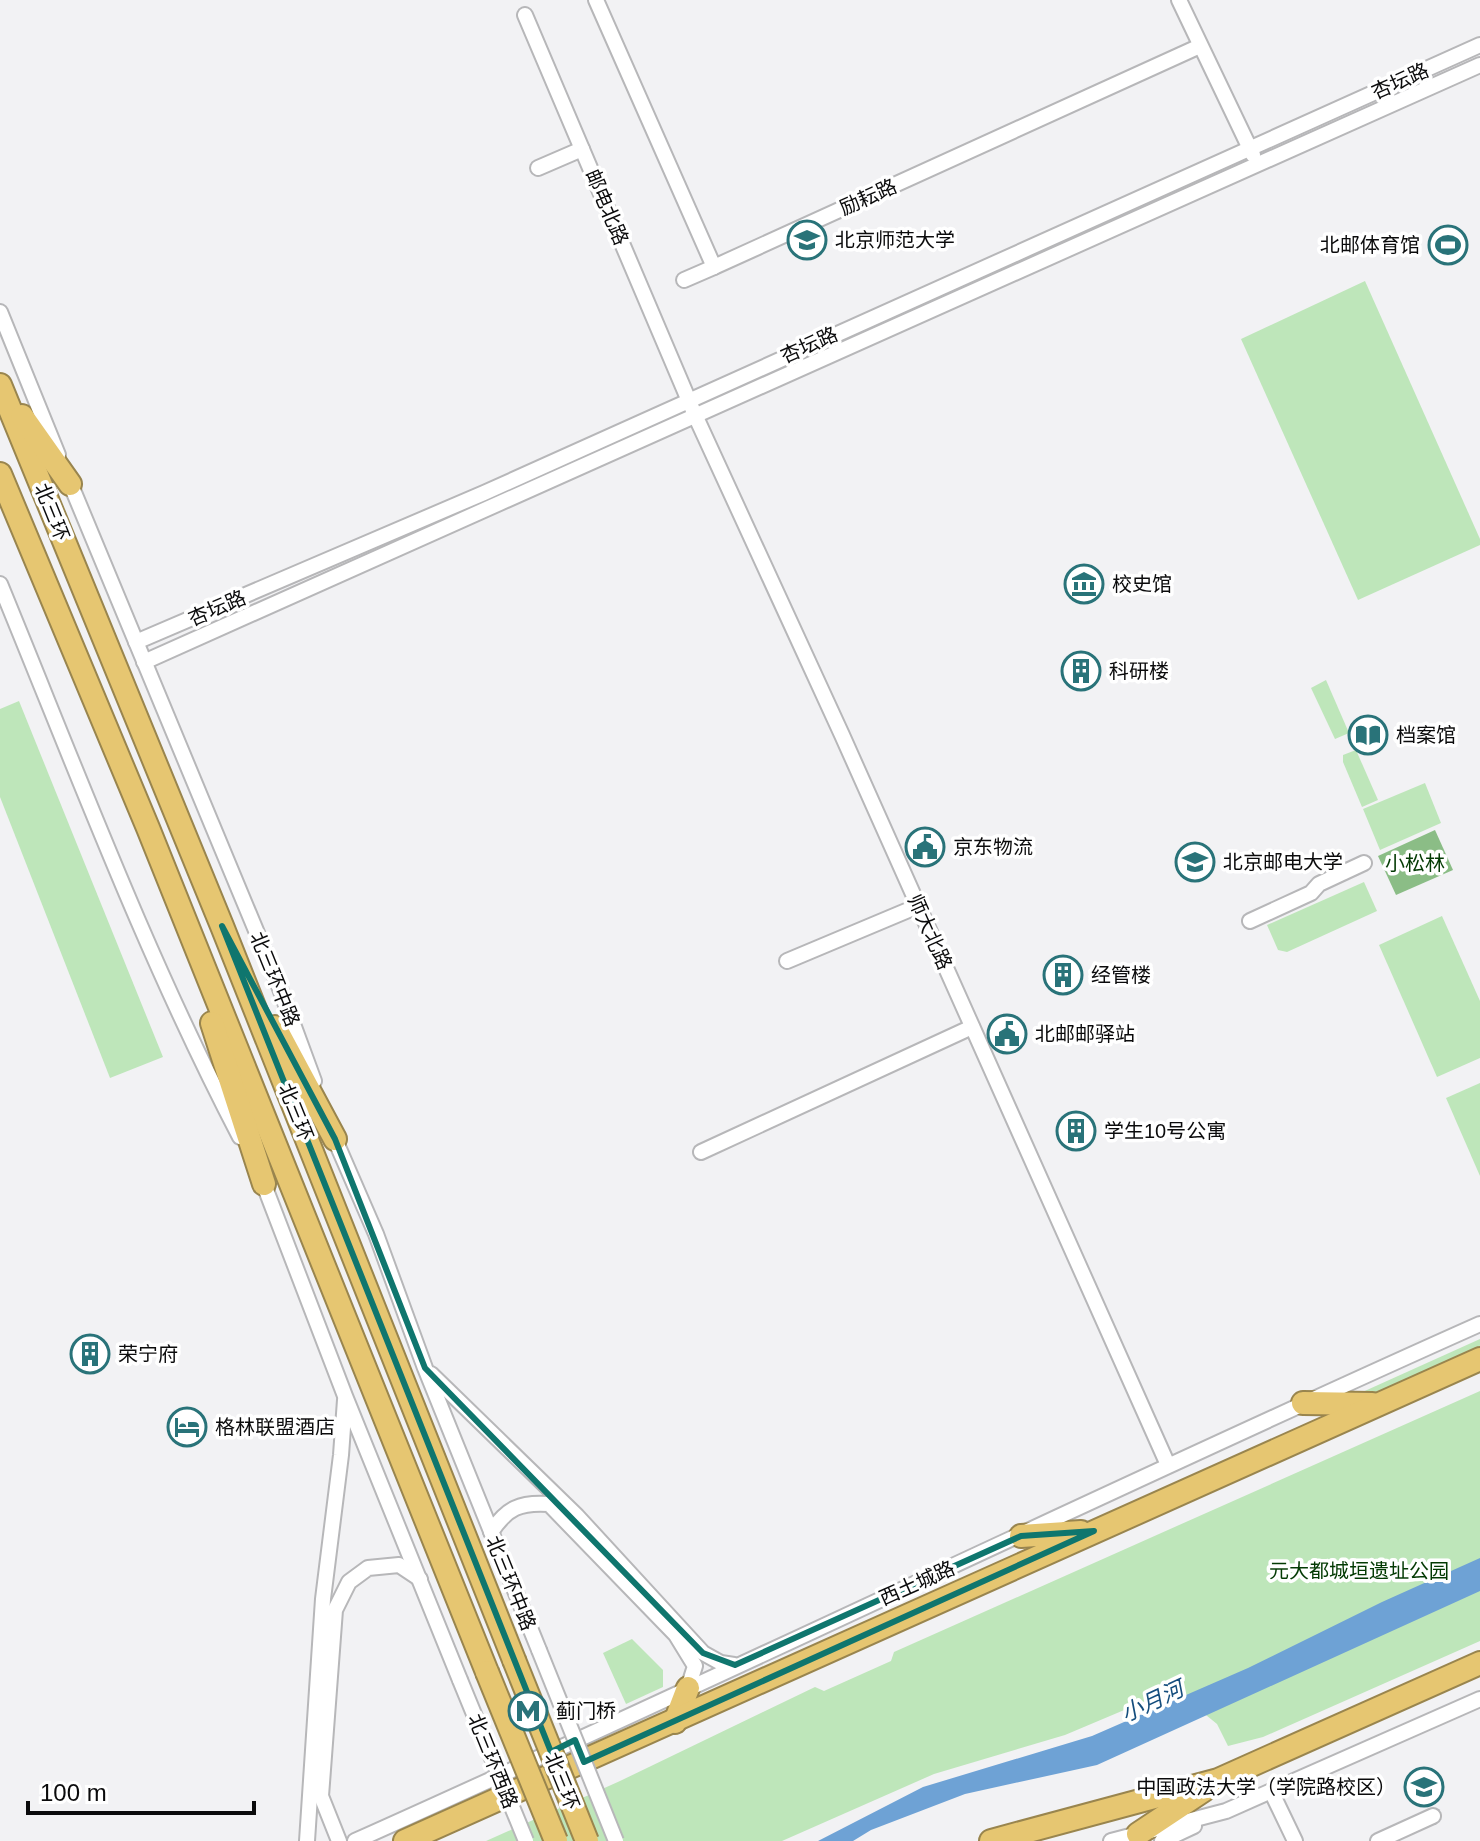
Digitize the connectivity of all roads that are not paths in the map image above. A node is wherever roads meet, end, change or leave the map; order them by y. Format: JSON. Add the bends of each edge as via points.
{"nodes":[{"id":1,"x":596,"y":0,"type":"edge"},
{"id":2,"x":1179,"y":0,"type":"edge"},
{"id":3,"x":525,"y":15,"type":"dead end"},
{"id":4,"x":1480,"y":45,"type":"edge"},
{"id":5,"x":1200,"y":46,"type":"junction"},
{"id":6,"x":1480,"y":65,"type":"edge"},
{"id":7,"x":1250,"y":148,"type":"junction"},
{"id":8,"x":582,"y":149,"type":"junction"},
{"id":9,"x":1258,"y":164,"type":"junction"},
{"id":10,"x":538,"y":168,"type":"dead end"},
{"id":11,"x":714,"y":267,"type":"junction"},
{"id":12,"x":684,"y":280,"type":"dead end"},
{"id":13,"x":0,"y":312,"type":"edge"},
{"id":14,"x":0,"y":385,"type":"edge"},
{"id":15,"x":689,"y":400,"type":"junction"},
{"id":16,"x":695,"y":415,"type":"junction"},
{"id":17,"x":1,"y":478,"type":"edge"},
{"id":18,"x":70,"y":484,"type":"junction"},
{"id":19,"x":0,"y":584,"type":"edge"},
{"id":20,"x":136,"y":642,"type":"junction"},
{"id":21,"x":144,"y":662,"type":"junction"},
{"id":22,"x":148,"y":828,"type":"junction"},
{"id":23,"x":1364,"y":863,"type":"dead end"},
{"id":24,"x":918,"y":906,"type":"junction"},
{"id":25,"x":1250,"y":921,"type":"dead end"},
{"id":26,"x":222,"y":926,"type":"junction"},
{"id":27,"x":787,"y":961,"type":"dead end"},
{"id":28,"x":972,"y":1027,"type":"junction"},
{"id":29,"x":335,"y":1139,"type":"junction"},
{"id":30,"x":701,"y":1152,"type":"dead end"},
{"id":31,"x":264,"y":1184,"type":"junction"},
{"id":32,"x":1480,"y":1324,"type":"edge"},
{"id":33,"x":1480,"y":1359,"type":"edge"},
{"id":34,"x":425,"y":1368,"type":"junction"},
{"id":35,"x":345,"y":1396,"type":"junction"},
{"id":36,"x":1303,"y":1403,"type":"junction"},
{"id":37,"x":1381,"y":1404,"type":"junction"},
{"id":38,"x":1168,"y":1465,"type":"junction"},
{"id":39,"x":1094,"y":1531,"type":"junction"},
{"id":40,"x":491,"y":1532,"type":"junction"},
{"id":41,"x":1021,"y":1536,"type":"junction"},
{"id":42,"x":420,"y":1579,"type":"junction"},
{"id":43,"x":1480,"y":1663,"type":"edge"},
{"id":44,"x":735,"y":1665,"type":"junction"},
{"id":45,"x":688,"y":1688,"type":"junction"},
{"id":46,"x":1480,"y":1699,"type":"edge"},
{"id":47,"x":675,"y":1722,"type":"junction"},
{"id":48,"x":1218,"y":1780,"type":"junction"},
{"id":49,"x":1271,"y":1791,"type":"junction"},
{"id":50,"x":1226,"y":1811,"type":"junction"},
{"id":51,"x":1433,"y":1816,"type":"dead end"},
{"id":52,"x":1132,"y":1837,"type":"edge"},
{"id":53,"x":307,"y":1841,"type":"edge"},
{"id":54,"x":339,"y":1841,"type":"edge"},
{"id":55,"x":355,"y":1841,"type":"edge"},
{"id":56,"x":405,"y":1841,"type":"edge"},
{"id":57,"x":526,"y":1841,"type":"edge"},
{"id":58,"x":556,"y":1841,"type":"edge"},
{"id":59,"x":587,"y":1841,"type":"edge"},
{"id":60,"x":616,"y":1841,"type":"edge"},
{"id":61,"x":991,"y":1841,"type":"edge"},
{"id":62,"x":1111,"y":1841,"type":"edge"},
{"id":63,"x":1162,"y":1841,"type":"edge"},
{"id":64,"x":1295,"y":1841,"type":"edge"},
{"id":65,"x":1378,"y":1841,"type":"edge"}],
"edges":[{"from":1,"to":11,"type":"street"},
{"from":2,"to":5,"type":"street"},
{"from":3,"to":8,"type":"street","name":"邮电北路"},
{"from":4,"to":7,"type":"street","name":"杏坛路"},
{"from":5,"to":7,"type":"street"},
{"from":5,"to":11,"type":"street","name":"励耘路"},
{"from":6,"to":9,"type":"street","name":"杏坛路"},
{"from":7,"to":9,"type":"street"},
{"from":7,"to":15,"type":"street","name":"杏坛路"},
{"from":8,"to":10,"type":"street"},
{"from":8,"to":15,"type":"street","name":"邮电北路"},
{"from":9,"to":16,"type":"street","name":"杏坛路"},
{"from":11,"to":12,"type":"street","name":"励耘路"},
{"from":13,"to":18,"type":"street","name":"北三环中路"},
{"from":14,"to":18,"type":"highway"},
{"from":14,"to":26,"type":"highway","name":"北三环"},
{"from":15,"to":16,"type":"street","name":"师大北路"},
{"from":15,"to":20,"type":"street","name":"杏坛路"},
{"from":16,"to":21,"type":"street","name":"杏坛路"},
{"from":16,"to":24,"type":"street","name":"师大北路"},
{"from":17,"to":22,"type":"highway","name":"北三环"},
{"from":18,"to":20,"type":"street","name":"北三环中路"},
{"from":19,"to":31,"type":"street","via":[[196,1053]]},
{"from":20,"to":21,"type":"street","name":"北三环中路"},
{"from":21,"to":29,"type":"street","name":"北三环中路","via":[[279,986]]},
{"from":22,"to":31,"type":"highway"},
{"from":22,"to":58,"type":"highway","name":"北三环","bridge":true},
{"from":23,"to":25,"type":"street","via":[[1319,884],[1313,899]]},
{"from":24,"to":27,"type":"street"},
{"from":24,"to":28,"type":"street","name":"师大北路"},
{"from":26,"to":29,"type":"highway"},
{"from":26,"to":59,"type":"highway","name":"北三环","bridge":true},
{"from":28,"to":30,"type":"street"},
{"from":28,"to":38,"type":"street","name":"师大北路"},
{"from":29,"to":34,"type":"street","name":"北三环中路"},
{"from":31,"to":35,"type":"street"},
{"from":32,"to":36,"type":"street","name":"西土城路"},
{"from":33,"to":37,"type":"highway","name":"西土城路"},
{"from":34,"to":40,"type":"street","name":"北三环中路"},
{"from":34,"to":44,"type":"street","via":[[577,1516],[703,1653]]},
{"from":35,"to":42,"type":"street"},
{"from":35,"to":53,"type":"street","via":[[323,1599]]},
{"from":36,"to":37,"type":"highway"},
{"from":36,"to":38,"type":"street","name":"西土城路"},
{"from":37,"to":39,"type":"highway","name":"西土城路"},
{"from":38,"to":41,"type":"street","name":"西土城路"},
{"from":39,"to":41,"type":"highway"},
{"from":39,"to":47,"type":"highway","name":"西土城路"},
{"from":40,"to":45,"type":"street","via":[[502,1516],[519,1506],[549,1504],[676,1635],[695,1666]]},
{"from":40,"to":60,"type":"street","name":"北三环中路","bridge":true},
{"from":41,"to":44,"type":"street","name":"西土城路"},
{"from":42,"to":54,"type":"street","via":[[399,1565],[368,1568],[349,1582],[335,1610],[321,1796]]},
{"from":42,"to":57,"type":"street","name":"北三环西路","bridge":true},
{"from":43,"to":48,"type":"highway"},
{"from":44,"to":45,"type":"street","name":"西土城路"},
{"from":45,"to":47,"type":"highway"},
{"from":45,"to":55,"type":"street","name":"西土城路"},
{"from":46,"to":49,"type":"street"},
{"from":47,"to":56,"type":"highway","name":"西土城路"},
{"from":48,"to":52,"type":"highway"},
{"from":48,"to":61,"type":"highway"},
{"from":49,"to":50,"type":"street"},
{"from":49,"to":64,"type":"street"},
{"from":50,"to":52,"type":"street"},
{"from":50,"to":63,"type":"street"},
{"from":51,"to":65,"type":"street"},
{"from":52,"to":62,"type":"street"}]}
